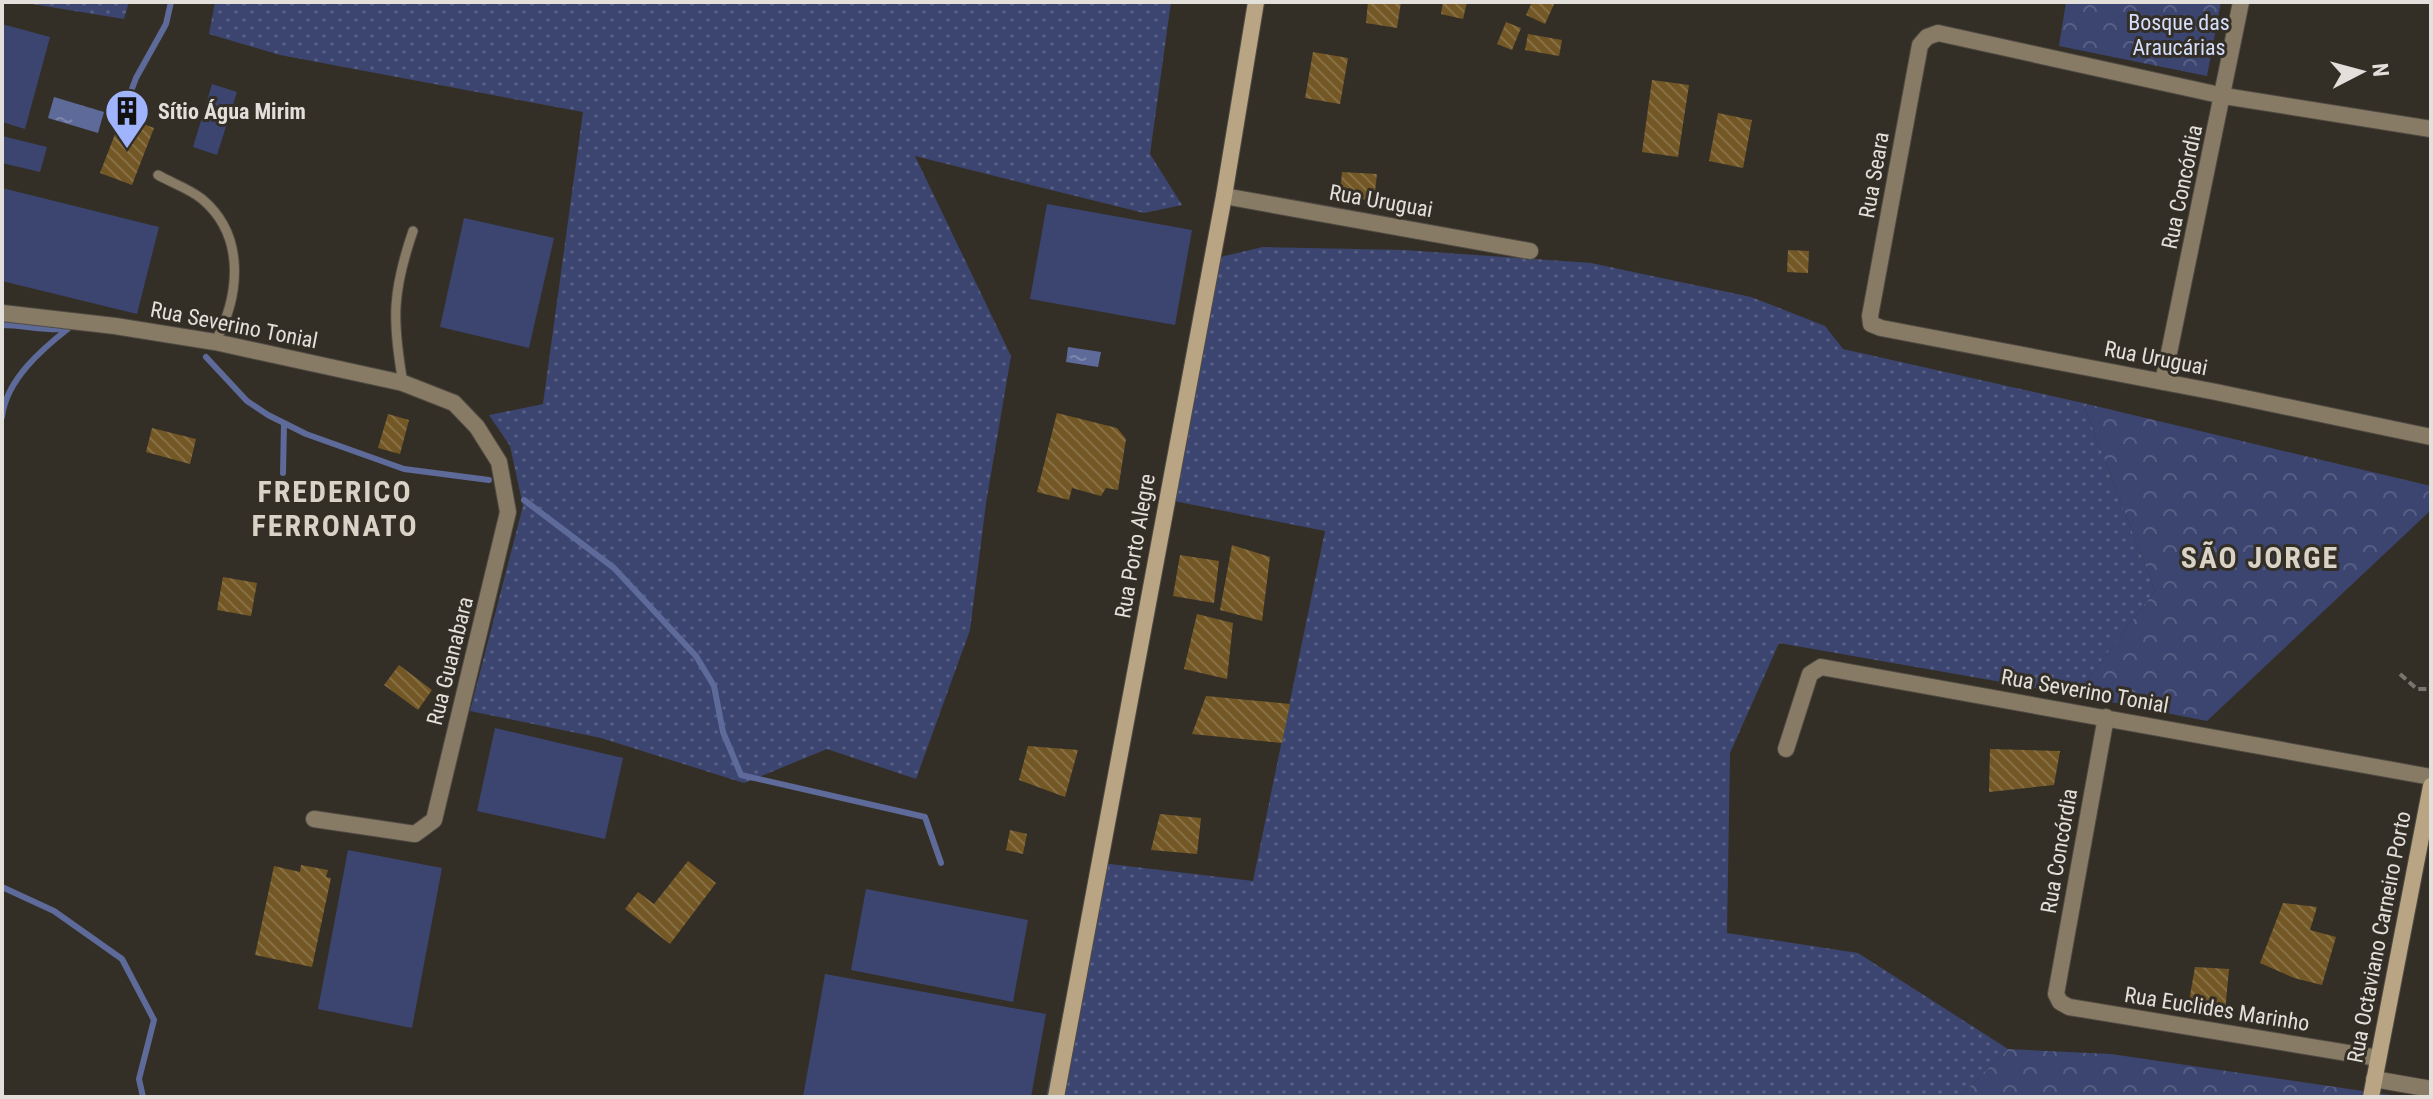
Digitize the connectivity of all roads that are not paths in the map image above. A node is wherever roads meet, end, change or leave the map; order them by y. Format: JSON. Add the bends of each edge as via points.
{"nodes":[{"id":1,"x":1256,"y":2,"type":"edge"},
{"id":2,"x":2241,"y":2,"type":"edge"},
{"id":3,"x":2224,"y":96,"type":"junction"},
{"id":4,"x":2431,"y":129,"type":"edge"},
{"id":5,"x":158,"y":175,"type":"dead end"},
{"id":6,"x":1224,"y":196,"type":"junction"},
{"id":7,"x":413,"y":231,"type":"dead end"},
{"id":8,"x":1530,"y":251,"type":"dead end"},
{"id":9,"x":2,"y":313,"type":"edge"},
{"id":10,"x":1871,"y":324,"type":"joint"},
{"id":11,"x":215,"y":342,"type":"junction"},
{"id":12,"x":2163,"y":382,"type":"junction"},
{"id":13,"x":403,"y":383,"type":"junction"},
{"id":14,"x":454,"y":403,"type":"joint"},
{"id":15,"x":2431,"y":437,"type":"edge"},
{"id":16,"x":2106,"y":717,"type":"junction"},
{"id":17,"x":1786,"y":749,"type":"dead end"},
{"id":18,"x":2431,"y":777,"type":"edge"},
{"id":19,"x":2431,"y":786,"type":"edge"},
{"id":20,"x":314,"y":819,"type":"dead end"},
{"id":21,"x":2056,"y":994,"type":"joint"},
{"id":22,"x":2378,"y":1058,"type":"junction"},
{"id":23,"x":2374,"y":1079,"type":"junction"},
{"id":24,"x":2431,"y":1089,"type":"edge"},
{"id":25,"x":1056,"y":1097,"type":"edge"},
{"id":26,"x":2371,"y":1097,"type":"edge"}],
"edges":[{"from":1,"to":6,"type":"street","name":"Rua Porto Alegre"},
{"from":2,"to":3,"type":"street","name":"Rua Concórdia"},
{"from":3,"to":4,"type":"street"},
{"from":3,"to":10,"type":"street","name":"Rua Seara","via":[[1938,33],[1927,37],[1920,45]]},
{"from":3,"to":12,"type":"street","name":"Rua Concórdia"},
{"from":5,"to":11,"type":"lane","via":[[201,198],[221,220],[236,260],[227,320]]},
{"from":6,"to":8,"type":"street","name":"Rua Uruguai"},
{"from":6,"to":25,"type":"street","name":"Rua Porto Alegre"},
{"from":7,"to":13,"type":"lane","via":[[395,297]]},
{"from":9,"to":11,"type":"street","name":"Rua Severino Tonial"},
{"from":10,"to":12,"type":"street","name":"Rua Uruguai"},
{"from":11,"to":13,"type":"street","name":"Rua Severino Tonial"},
{"from":12,"to":15,"type":"street","name":"Rua Uruguai"},
{"from":13,"to":14,"type":"street","name":"Rua Severino Tonial"},
{"from":14,"to":20,"type":"street","name":"Rua Guanabara","via":[[499,462],[508,512],[434,820],[415,834]]},
{"from":16,"to":17,"type":"street","name":"Rua Severino Tonial","via":[[1821,667],[1810,674]]},
{"from":16,"to":18,"type":"street","name":"Rua Severino Tonial"},
{"from":16,"to":21,"type":"street","name":"Rua Concórdia"},
{"from":19,"to":22,"type":"street","name":"Rua Octaviano Carneiro Porto"},
{"from":21,"to":22,"type":"street","name":"Rua Euclides Marinho","via":[[2069,1007]]},
{"from":22,"to":23,"type":"street","name":"Rua Octaviano Carneiro Porto"},
{"from":23,"to":24,"type":"street"},
{"from":23,"to":26,"type":"street","name":"Rua Octaviano Carneiro Porto"}]}
